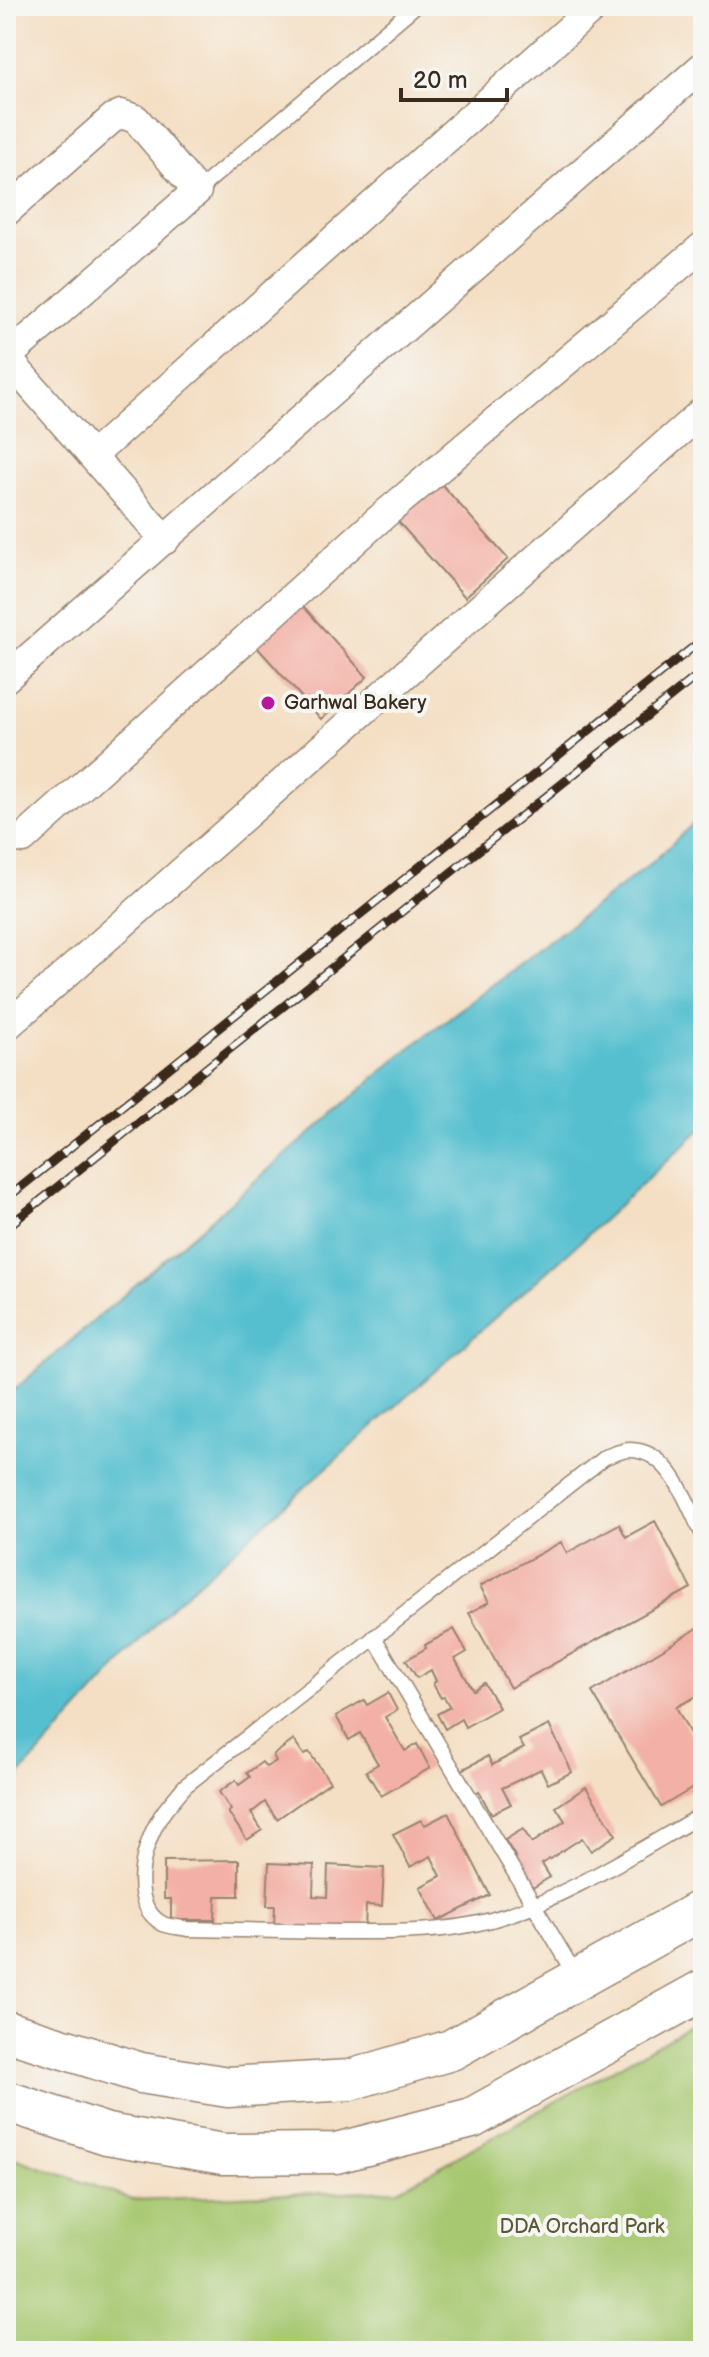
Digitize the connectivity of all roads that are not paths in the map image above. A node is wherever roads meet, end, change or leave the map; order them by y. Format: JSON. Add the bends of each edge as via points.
{"nodes":[{"id":1,"x":415,"y":6,"type":"edge"},
{"id":2,"x":595,"y":6,"type":"edge"},
{"id":3,"x":703,"y":66,"type":"edge"},
{"id":4,"x":197,"y":191,"type":"junction"},
{"id":5,"x":6,"y":212,"type":"edge"},
{"id":6,"x":703,"y":246,"type":"edge"},
{"id":7,"x":6,"y":358,"type":"edge"},
{"id":8,"x":703,"y":411,"type":"edge"},
{"id":9,"x":92,"y":456,"type":"junction"},
{"id":10,"x":165,"y":540,"type":"junction"},
{"id":11,"x":6,"y":678,"type":"edge"},
{"id":12,"x":23,"y":839,"type":"dead end"},
{"id":13,"x":6,"y":1027,"type":"edge"},
{"id":14,"x":703,"y":1535,"type":"edge"},
{"id":15,"x":374,"y":1637,"type":"junction"},
{"id":16,"x":703,"y":1814,"type":"edge"},
{"id":17,"x":533,"y":1904,"type":"junction"},
{"id":18,"x":703,"y":1909,"type":"edge"},
{"id":19,"x":578,"y":1979,"type":"junction"},
{"id":20,"x":703,"y":1990,"type":"edge"},
{"id":21,"x":6,"y":2031,"type":"edge"},
{"id":22,"x":6,"y":2101,"type":"edge"}],
"edges":[{"from":1,"to":4,"type":"lane"},
{"from":2,"to":9,"type":"street"},
{"from":3,"to":10,"type":"street"},
{"from":4,"to":5,"type":"street","via":[[136,119],[121,114]]},
{"from":4,"to":7,"type":"street"},
{"from":6,"to":12,"type":"street","via":[[378,520]]},
{"from":7,"to":9,"type":"street"},
{"from":8,"to":13,"type":"street"},
{"from":9,"to":10,"type":"street"},
{"from":10,"to":11,"type":"street"},
{"from":14,"to":15,"type":"lane","via":[[666,1466],[653,1455],[629,1450],[605,1457]]},
{"from":15,"to":17,"type":"lane"},
{"from":15,"to":17,"type":"lane","via":[[185,1786],[158,1821],[143,1859],[142,1897],[150,1913],[164,1924],[188,1929],[382,1932],[491,1920]]},
{"from":16,"to":17,"type":"lane"},
{"from":17,"to":19,"type":"lane"},
{"from":18,"to":19,"type":"street"},
{"from":19,"to":21,"type":"street","via":[[451,2050],[350,2080],[228,2087],[141,2073]]},
{"from":20,"to":22,"type":"street","via":[[472,2118],[336,2153],[223,2154],[107,2134]]}]}
